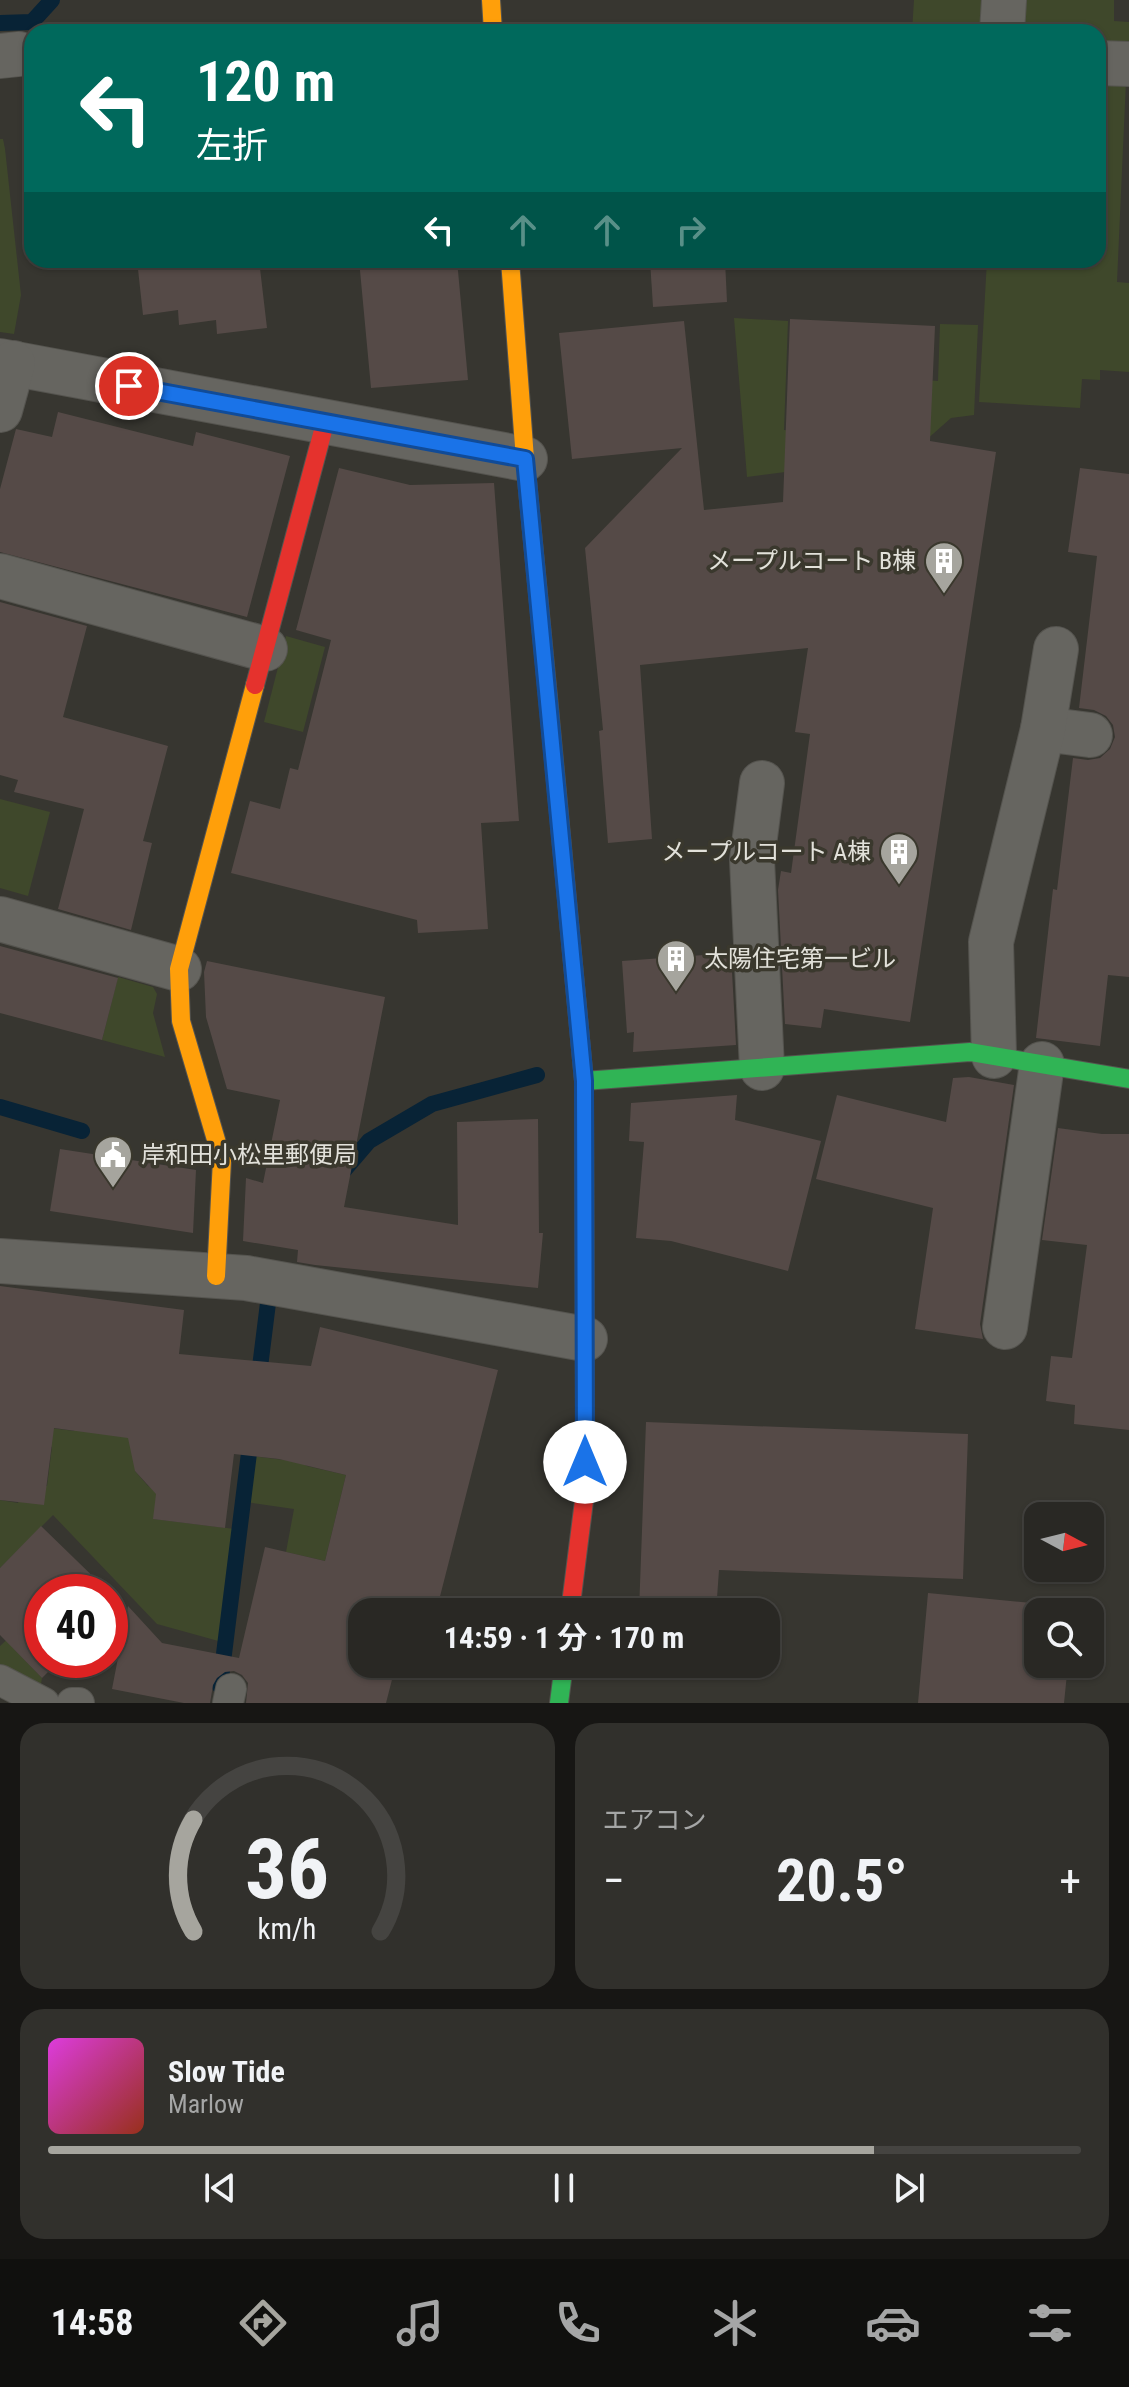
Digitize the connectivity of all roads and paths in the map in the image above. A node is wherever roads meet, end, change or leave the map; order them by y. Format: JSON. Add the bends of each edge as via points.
{"nodes":[{"id":1,"x":491,"y":0,"type":"edge"},
{"id":2,"x":1004,"y":0,"type":"edge"},
{"id":3,"x":492,"y":24,"type":"edge"},
{"id":4,"x":1002,"y":24,"type":"edge"},
{"id":5,"x":1106,"y":63,"type":"edge"},
{"id":6,"x":1129,"y":64,"type":"edge"},
{"id":7,"x":511,"y":268,"type":"edge"},
{"id":8,"x":6,"y":362,"type":"edge"},
{"id":9,"x":0,"y":410,"type":"edge"},
{"id":10,"x":325,"y":423,"type":"junction"},
{"id":11,"x":525,"y":459,"type":"junction"},
{"id":12,"x":0,"y":576,"type":"edge"},
{"id":13,"x":265,"y":649,"type":"junction"},
{"id":14,"x":1056,"y":649,"type":"dead end"},
{"id":15,"x":1043,"y":729,"type":"junction"},
{"id":16,"x":1090,"y":735,"type":"dead end"},
{"id":17,"x":762,"y":783,"type":"dead end"},
{"id":18,"x":0,"y":919,"type":"edge"},
{"id":19,"x":179,"y":969,"type":"junction"},
{"id":20,"x":994,"y":1056,"type":"junction"},
{"id":21,"x":1042,"y":1064,"type":"junction"},
{"id":22,"x":762,"y":1068,"type":"junction"},
{"id":23,"x":1128,"y":1077,"type":"edge"},
{"id":24,"x":584,"y":1081,"type":"junction"},
{"id":25,"x":0,"y":1261,"type":"edge"},
{"id":26,"x":216,"y":1276,"type":"junction"},
{"id":27,"x":1005,"y":1327,"type":"dead end"},
{"id":28,"x":585,"y":1339,"type":"junction"},
{"id":29,"x":572,"y":1598,"type":"edge"},
{"id":30,"x":562,"y":1678,"type":"edge"},
{"id":31,"x":0,"y":1680,"type":"edge"},
{"id":32,"x":0,"y":1695,"type":"edge"},
{"id":33,"x":18,"y":1703,"type":"edge"},
{"id":34,"x":44,"y":1703,"type":"edge"},
{"id":35,"x":72,"y":1703,"type":"edge"},
{"id":36,"x":79,"y":1703,"type":"edge"},
{"id":37,"x":559,"y":1703,"type":"edge"}],
"edges":[{"from":1,"to":3,"type":"street"},
{"from":2,"to":4,"type":"street"},
{"from":5,"to":6,"type":"street"},
{"from":7,"to":11,"type":"street"},
{"from":8,"to":9,"type":"street"},
{"from":8,"to":10,"type":"street"},
{"from":10,"to":11,"type":"street"},
{"from":10,"to":13,"type":"street"},
{"from":11,"to":24,"type":"street"},
{"from":12,"to":13,"type":"street"},
{"from":13,"to":19,"type":"street"},
{"from":14,"to":15,"type":"street"},
{"from":15,"to":16,"type":"street"},
{"from":15,"to":20,"type":"street","via":[[991,942]]},
{"from":17,"to":22,"type":"street","via":[[752,860]]},
{"from":18,"to":19,"type":"street"},
{"from":19,"to":26,"type":"street","via":[[181,1021],[222,1160]]},
{"from":20,"to":21,"type":"street"},
{"from":20,"to":22,"type":"street","via":[[970,1052]]},
{"from":21,"to":23,"type":"street"},
{"from":21,"to":27,"type":"street"},
{"from":22,"to":24,"type":"street"},
{"from":24,"to":28,"type":"street"},
{"from":25,"to":26,"type":"street"},
{"from":26,"to":28,"type":"street"},
{"from":28,"to":29,"type":"street","via":[[585,1493]]},
{"from":30,"to":37,"type":"street"},
{"from":31,"to":34,"type":"lane"},
{"from":32,"to":33,"type":"lane"},
{"from":35,"to":36,"type":"lane"}]}
